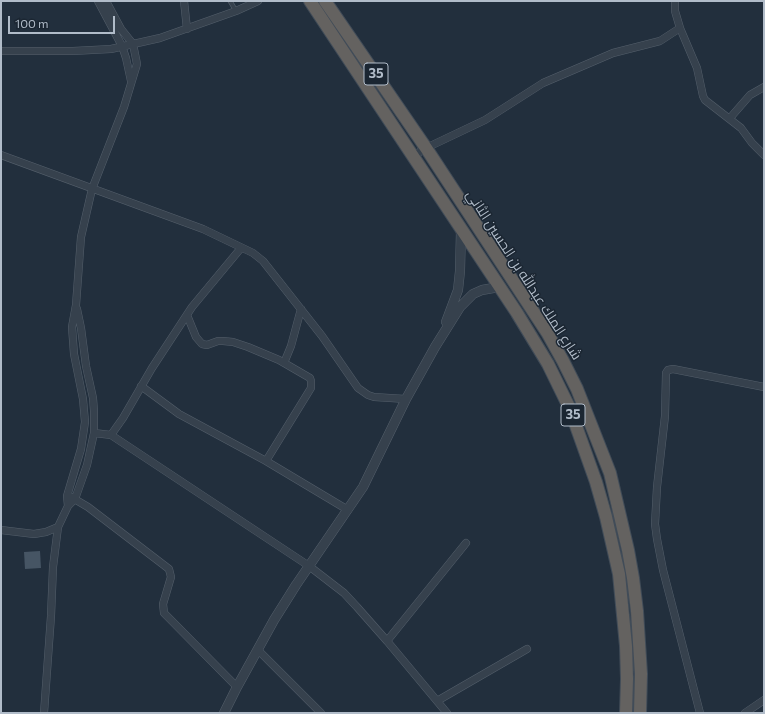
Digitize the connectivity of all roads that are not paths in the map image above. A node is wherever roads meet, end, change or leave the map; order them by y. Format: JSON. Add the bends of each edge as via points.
{"nodes":[{"id":1,"x":98,"y":1,"type":"edge"},
{"id":2,"x":106,"y":1,"type":"edge"},
{"id":3,"x":184,"y":1,"type":"edge"},
{"id":4,"x":230,"y":1,"type":"edge"},
{"id":5,"x":258,"y":1,"type":"edge"},
{"id":6,"x":310,"y":1,"type":"edge"},
{"id":7,"x":325,"y":1,"type":"edge"},
{"id":8,"x":675,"y":1,"type":"edge"},
{"id":9,"x":236,"y":11,"type":"junction"},
{"id":10,"x":680,"y":28,"type":"junction"},
{"id":11,"x":187,"y":29,"type":"junction"},
{"id":12,"x":133,"y":44,"type":"junction"},
{"id":13,"x":122,"y":46,"type":"junction"},
{"id":14,"x":1,"y":51,"type":"edge"},
{"id":15,"x":131,"y":82,"type":"junction"},
{"id":16,"x":764,"y":87,"type":"edge"},
{"id":17,"x":730,"y":118,"type":"junction"},
{"id":18,"x":426,"y":148,"type":"junction"},
{"id":19,"x":1,"y":155,"type":"edge"},
{"id":20,"x":764,"y":155,"type":"edge"},
{"id":21,"x":413,"y":156,"type":"junction"},
{"id":22,"x":92,"y":189,"type":"junction"},
{"id":23,"x":461,"y":230,"type":"junction"},
{"id":24,"x":241,"y":248,"type":"junction"},
{"id":25,"x":499,"y":287,"type":"junction"},
{"id":26,"x":76,"y":305,"type":"junction"},
{"id":27,"x":301,"y":309,"type":"junction"},
{"id":28,"x":187,"y":315,"type":"junction"},
{"id":29,"x":436,"y":347,"type":"junction"},
{"id":30,"x":284,"y":363,"type":"junction"},
{"id":31,"x":141,"y":386,"type":"junction"},
{"id":32,"x":764,"y":387,"type":"edge"},
{"id":33,"x":406,"y":399,"type":"junction"},
{"id":34,"x":94,"y":433,"type":"junction"},
{"id":35,"x":111,"y":435,"type":"junction"},
{"id":36,"x":266,"y":461,"type":"junction"},
{"id":37,"x":67,"y":496,"type":"junction"},
{"id":38,"x":75,"y":499,"type":"junction"},
{"id":39,"x":68,"y":506,"type":"junction"},
{"id":40,"x":348,"y":510,"type":"junction"},
{"id":41,"x":58,"y":527,"type":"junction"},
{"id":42,"x":1,"y":530,"type":"edge"},
{"id":43,"x":466,"y":543,"type":"dead end"},
{"id":44,"x":309,"y":566,"type":"junction"},
{"id":45,"x":387,"y":641,"type":"junction"},
{"id":46,"x":527,"y":648,"type":"dead end"},
{"id":47,"x":258,"y":650,"type":"junction"},
{"id":48,"x":237,"y":687,"type":"junction"},
{"id":49,"x":764,"y":700,"type":"edge"},
{"id":50,"x":437,"y":701,"type":"junction"},
{"id":51,"x":44,"y":713,"type":"edge"},
{"id":52,"x":224,"y":713,"type":"edge"},
{"id":53,"x":321,"y":713,"type":"edge"},
{"id":54,"x":447,"y":713,"type":"edge"},
{"id":55,"x":626,"y":713,"type":"edge"},
{"id":56,"x":640,"y":713,"type":"edge"},
{"id":57,"x":700,"y":713,"type":"edge"},
{"id":58,"x":746,"y":713,"type":"edge"}],
"edges":[{"from":1,"to":13,"type":"street"},
{"from":2,"to":12,"type":"street","via":[[121,29]]},
{"from":3,"to":11,"type":"street"},
{"from":4,"to":9,"type":"lane"},
{"from":5,"to":9,"type":"street"},
{"from":6,"to":21,"type":"highway","name":"شارع الملك عبدالله بن الحسين الثاني","number":"35"},
{"from":7,"to":18,"type":"highway","name":"شارع الملك عبدالله بن الحسين الثاني","number":"35"},
{"from":8,"to":10,"type":"street"},
{"from":9,"to":11,"type":"street"},
{"from":10,"to":17,"type":"street","via":[[695,62],[705,100]]},
{"from":10,"to":18,"type":"street","via":[[660,41],[613,53],[543,83],[485,120]]},
{"from":11,"to":12,"type":"street"},
{"from":12,"to":13,"type":"street"},
{"from":12,"to":15,"type":"street","via":[[137,64]]},
{"from":13,"to":14,"type":"street","via":[[92,50]]},
{"from":13,"to":15,"type":"street"},
{"from":15,"to":22,"type":"street"},
{"from":16,"to":17,"type":"street","via":[[750,95]]},
{"from":17,"to":20,"type":"street"},
{"from":18,"to":21,"type":"street"},
{"from":18,"to":56,"type":"highway","name":"شارع الملك عبدالله بن الحسين الثاني","number":"35","via":[[548,334],[577,390],[601,447],[612,478],[633,578],[641,674]]},
{"from":19,"to":22,"type":"street"},
{"from":21,"to":23,"type":"highway","name":"شارع الملك عبدالله بن الحسين الثاني","number":"35"},
{"from":22,"to":24,"type":"street","via":[[203,229]]},
{"from":22,"to":26,"type":"street","via":[[81,237]]},
{"from":23,"to":25,"type":"highway","name":"شارع الملك عبدالله بن الحسين الثاني","number":"35"},
{"from":23,"to":29,"type":"street","via":[[458,290]]},
{"from":24,"to":27,"type":"street","via":[[263,261]]},
{"from":24,"to":28,"type":"street"},
{"from":25,"to":29,"type":"street","via":[[482,290],[467,299]]},
{"from":25,"to":55,"type":"highway","name":"شارع الملك عبدالله بن الحسين الثاني","number":"35","via":[[560,386],[598,489],[619,574],[626,646]]},
{"from":26,"to":34,"type":"street","via":[[93,398]]},
{"from":26,"to":37,"type":"street","via":[[72,340],[85,422],[81,449]]},
{"from":27,"to":30,"type":"street"},
{"from":27,"to":33,"type":"street","via":[[358,388],[374,397]]},
{"from":28,"to":30,"type":"street","via":[[196,337],[202,344],[233,342],[265,353]]},
{"from":28,"to":31,"type":"street"},
{"from":29,"to":33,"type":"street"},
{"from":30,"to":36,"type":"street","via":[[310,378],[312,386]]},
{"from":31,"to":35,"type":"street"},
{"from":31,"to":36,"type":"street","via":[[179,414]]},
{"from":32,"to":57,"type":"street","via":[[672,369],[666,373],[665,416],[657,487],[656,539]]},
{"from":33,"to":40,"type":"street","via":[[372,470]]},
{"from":34,"to":35,"type":"street"},
{"from":34,"to":38,"type":"street","via":[[87,465]]},
{"from":35,"to":44,"type":"street"},
{"from":36,"to":40,"type":"street"},
{"from":37,"to":38,"type":"street"},
{"from":37,"to":39,"type":"street"},
{"from":38,"to":39,"type":"street"},
{"from":38,"to":48,"type":"street","via":[[169,569],[171,577],[163,604],[164,613]]},
{"from":39,"to":41,"type":"street"},
{"from":40,"to":44,"type":"street"},
{"from":41,"to":42,"type":"street","via":[[34,534]]},
{"from":41,"to":51,"type":"street"},
{"from":43,"to":45,"type":"street"},
{"from":44,"to":45,"type":"street","via":[[352,601]]},
{"from":44,"to":47,"type":"street"},
{"from":45,"to":50,"type":"street"},
{"from":46,"to":50,"type":"street"},
{"from":47,"to":48,"type":"street"},
{"from":47,"to":53,"type":"street"},
{"from":48,"to":52,"type":"street"},
{"from":49,"to":58,"type":"street"},
{"from":50,"to":54,"type":"street"}]}
